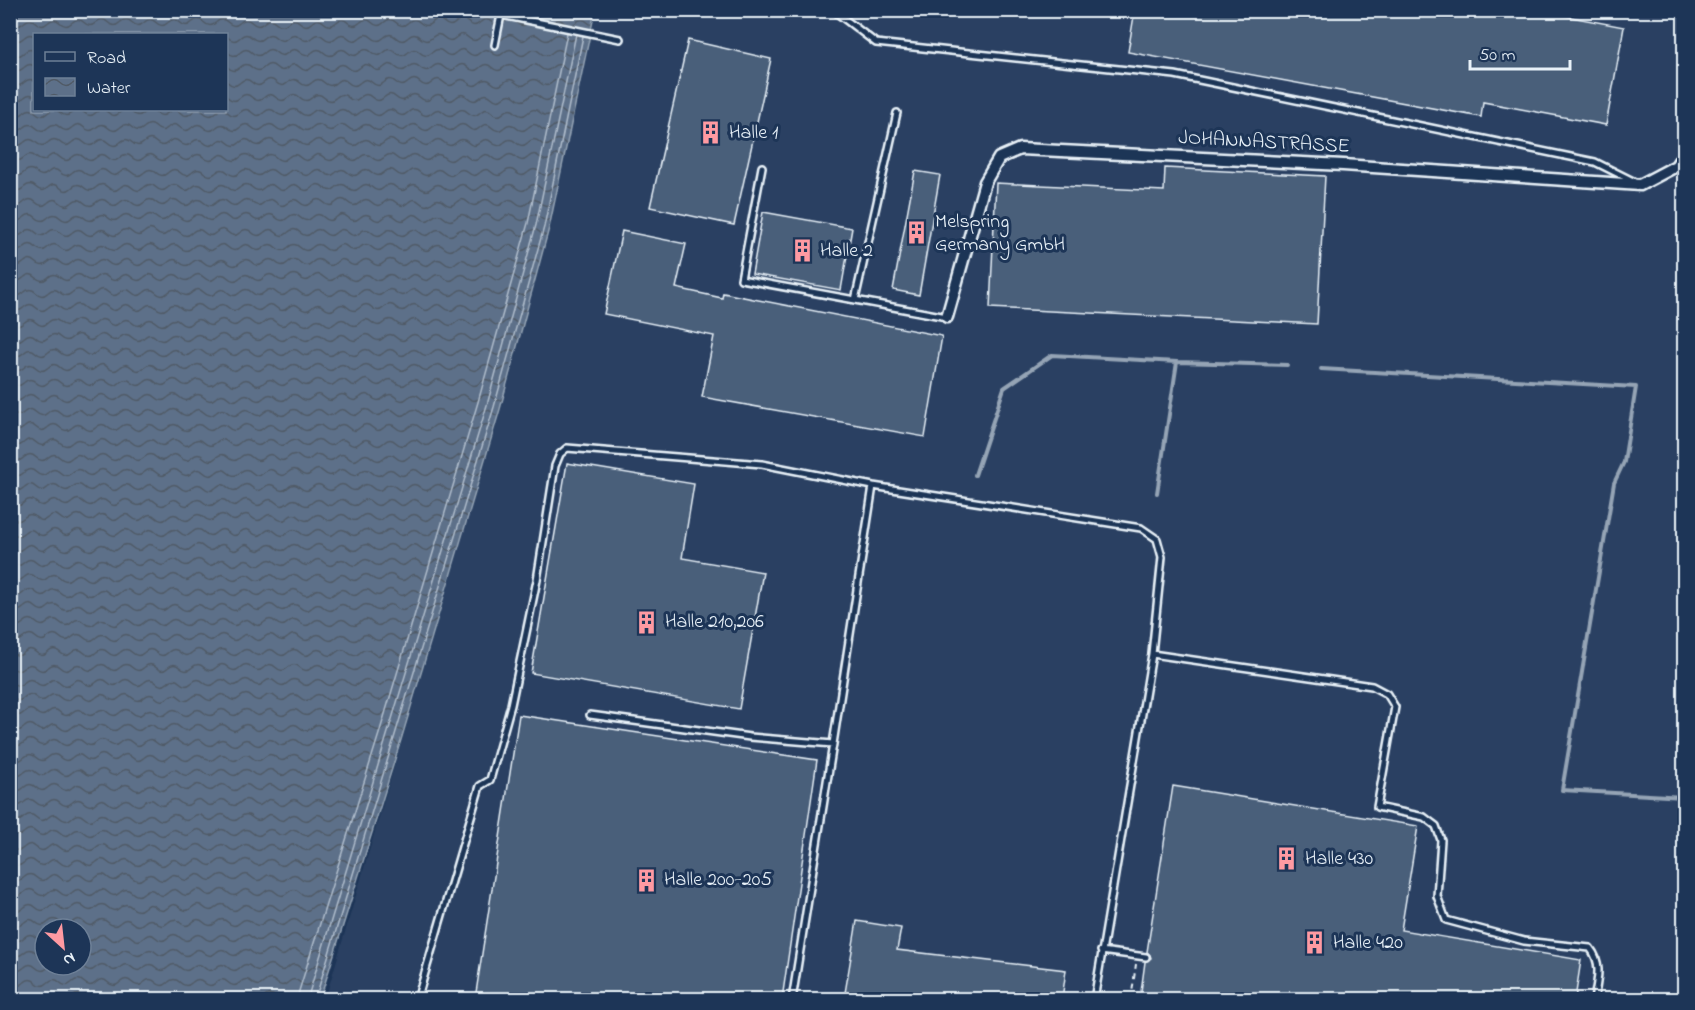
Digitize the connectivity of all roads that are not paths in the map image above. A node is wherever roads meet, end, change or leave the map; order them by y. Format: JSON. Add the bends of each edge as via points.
{"nodes":[{"id":1,"x":833,"y":10,"type":"edge"},
{"id":2,"x":501,"y":13,"type":"edge"},
{"id":3,"x":620,"y":39,"type":"dead end"},
{"id":4,"x":495,"y":45,"type":"dead end"},
{"id":5,"x":897,"y":113,"type":"dead end"},
{"id":6,"x":1684,"y":153,"type":"edge"},
{"id":7,"x":762,"y":167,"type":"dead end"},
{"id":8,"x":1640,"y":185,"type":"junction"},
{"id":9,"x":855,"y":300,"type":"junction"},
{"id":10,"x":947,"y":317,"type":"joint"},
{"id":11,"x":873,"y":486,"type":"junction"},
{"id":12,"x":1152,"y":654,"type":"junction"},
{"id":13,"x":590,"y":714,"type":"dead end"},
{"id":14,"x":833,"y":744,"type":"junction"},
{"id":15,"x":1101,"y":951,"type":"junction"},
{"id":16,"x":1146,"y":957,"type":"dead end"},
{"id":17,"x":417,"y":999,"type":"edge"},
{"id":18,"x":792,"y":999,"type":"edge"},
{"id":19,"x":1094,"y":999,"type":"edge"},
{"id":20,"x":1594,"y":999,"type":"edge"}],
"edges":[{"from":1,"to":8,"type":"lane","via":[[876,42],[1175,75],[1595,162]]},
{"from":2,"to":3,"type":"lane"},
{"from":2,"to":4,"type":"lane"},
{"from":5,"to":9,"type":"lane"},
{"from":6,"to":8,"type":"street","via":[[1676,166]]},
{"from":7,"to":9,"type":"lane","via":[[741,279]]},
{"from":8,"to":10,"type":"street","name":"JOHANNASTRASSE","via":[[1020,149],[999,158],[985,182]]},
{"from":9,"to":10,"type":"lane"},
{"from":11,"to":12,"type":"lane","via":[[1141,528],[1156,539],[1162,557]]},
{"from":11,"to":14,"type":"lane"},
{"from":11,"to":17,"type":"lane","via":[[762,464],[567,448],[560,454],[511,705],[490,780],[480,786]]},
{"from":12,"to":15,"type":"lane"},
{"from":12,"to":20,"type":"lane","via":[[1372,686],[1387,694],[1395,707],[1377,807],[1424,817],[1436,826],[1441,840],[1437,896],[1446,920],[1524,941],[1590,948],[1599,972]]},
{"from":13,"to":14,"type":"lane","via":[[750,737]]},
{"from":14,"to":18,"type":"lane"},
{"from":15,"to":16,"type":"lane"},
{"from":15,"to":19,"type":"lane"}]}
